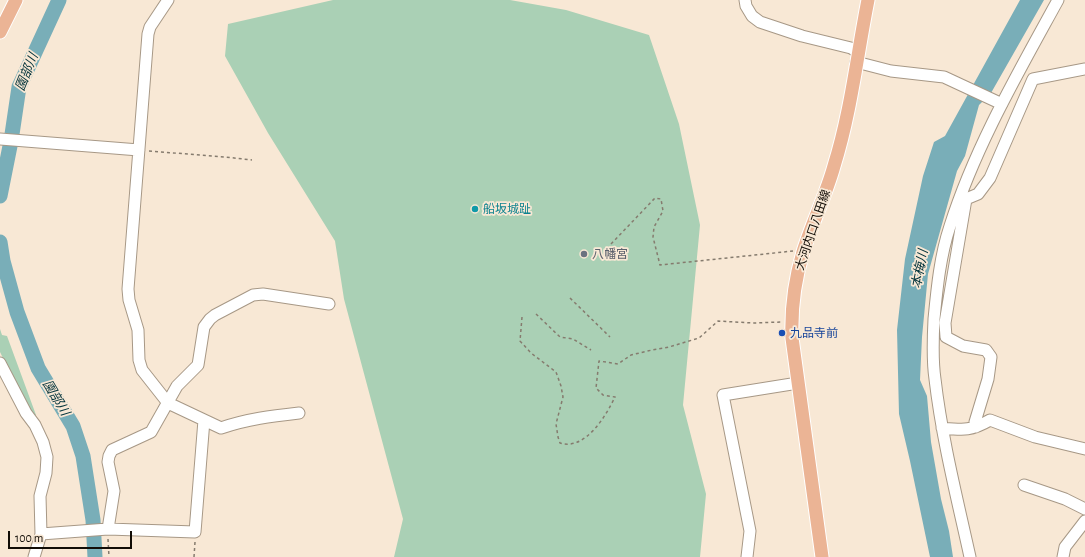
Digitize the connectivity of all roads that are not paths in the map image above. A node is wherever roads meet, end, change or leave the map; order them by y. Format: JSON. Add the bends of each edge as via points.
{"nodes":[{"id":1,"x":16,"y":0,"type":"edge"},
{"id":2,"x":168,"y":0,"type":"edge"},
{"id":3,"x":745,"y":0,"type":"edge"},
{"id":4,"x":868,"y":0,"type":"edge"},
{"id":5,"x":1058,"y":0,"type":"edge"},
{"id":6,"x":0,"y":32,"type":"edge"},
{"id":7,"x":857,"y":57,"type":"junction"},
{"id":8,"x":1085,"y":69,"type":"edge"},
{"id":9,"x":1000,"y":103,"type":"junction"},
{"id":10,"x":0,"y":139,"type":"edge"},
{"id":11,"x":139,"y":150,"type":"junction"},
{"id":12,"x":964,"y":196,"type":"junction"},
{"id":13,"x":329,"y":304,"type":"dead end"},
{"id":14,"x":0,"y":363,"type":"edge"},
{"id":15,"x":798,"y":383,"type":"junction"},
{"id":16,"x":168,"y":403,"type":"junction"},
{"id":17,"x":299,"y":413,"type":"dead end"},
{"id":18,"x":204,"y":420,"type":"junction"},
{"id":19,"x":942,"y":428,"type":"junction"},
{"id":20,"x":976,"y":428,"type":"junction"},
{"id":21,"x":1085,"y":449,"type":"edge"},
{"id":22,"x":1024,"y":485,"type":"dead end"},
{"id":23,"x":1085,"y":509,"type":"edge"},
{"id":24,"x":1085,"y":521,"type":"edge"},
{"id":25,"x":105,"y":529,"type":"junction"},
{"id":26,"x":41,"y":534,"type":"junction"},
{"id":27,"x":34,"y":557,"type":"edge"},
{"id":28,"x":747,"y":557,"type":"edge"},
{"id":29,"x":822,"y":557,"type":"edge"},
{"id":30,"x":970,"y":557,"type":"edge"},
{"id":31,"x":1063,"y":557,"type":"edge"}],
"edges":[{"from":1,"to":6,"type":"main road"},
{"from":2,"to":11,"type":"street","via":[[148,34]]},
{"from":3,"to":7,"type":"street","via":[[752,16],[760,22],[851,48]]},
{"from":4,"to":7,"type":"main road","name":"大河内口八田線"},
{"from":5,"to":9,"type":"street"},
{"from":7,"to":9,"type":"street","via":[[891,71],[950,78]]},
{"from":7,"to":15,"type":"main road","name":"大河内口八田線","via":[[848,112],[835,166],[803,252],[796,280],[791,322]]},
{"from":8,"to":12,"type":"street","via":[[1033,79],[990,178],[978,194]]},
{"from":9,"to":12,"type":"street"},
{"from":10,"to":11,"type":"street"},
{"from":11,"to":16,"type":"street","via":[[129,300],[138,330],[138,360],[142,370]]},
{"from":12,"to":19,"type":"street","via":[[949,227],[940,264],[936,303],[934,378]]},
{"from":12,"to":20,"type":"street","via":[[945,323],[946,338],[963,346],[986,350],[991,357],[988,379],[975,422]]},
{"from":13,"to":16,"type":"street","via":[[263,294],[253,295],[215,315],[204,327],[198,365],[177,386]]},
{"from":14,"to":26,"type":"street","via":[[43,442],[46,472],[40,496]]},
{"from":15,"to":28,"type":"street","via":[[723,395],[750,531]]},
{"from":15,"to":29,"type":"main road","name":"大河内口八田線"},
{"from":16,"to":18,"type":"street"},
{"from":16,"to":25,"type":"street","via":[[151,432],[112,450],[109,456],[114,491]]},
{"from":17,"to":18,"type":"street","via":[[242,421],[222,428]]},
{"from":18,"to":25,"type":"street","via":[[195,532]]},
{"from":19,"to":20,"type":"street"},
{"from":19,"to":30,"type":"street"},
{"from":20,"to":21,"type":"street","via":[[990,420],[1035,437]]},
{"from":22,"to":23,"type":"street"},
{"from":24,"to":31,"type":"street","via":[[1065,546]]},
{"from":25,"to":26,"type":"street"},
{"from":26,"to":27,"type":"street"}]}
